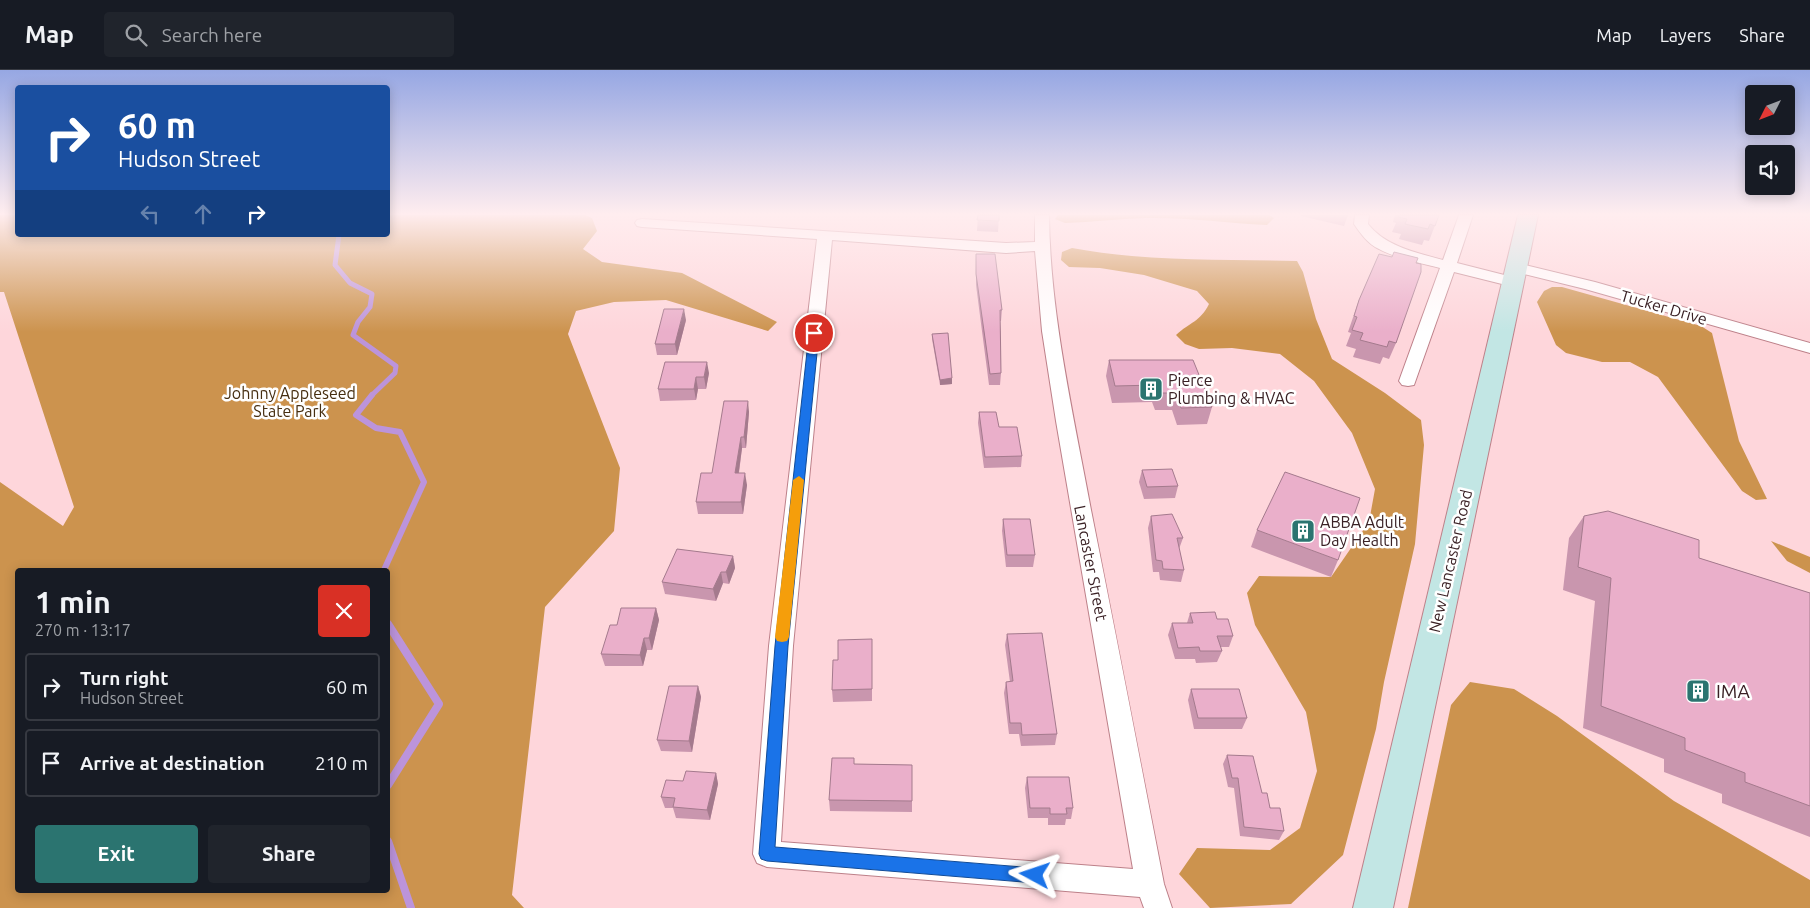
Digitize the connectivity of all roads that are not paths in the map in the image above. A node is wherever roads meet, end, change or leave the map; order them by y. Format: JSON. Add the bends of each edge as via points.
{"nodes":[{"id":1,"x":823,"y":254,"type":"edge"},
{"id":2,"x":1043,"y":254,"type":"edge"},
{"id":3,"x":1411,"y":254,"type":"edge"},
{"id":4,"x":1451,"y":254,"type":"edge"},
{"id":5,"x":1520,"y":254,"type":"edge"},
{"id":6,"x":1447,"y":265,"type":"junction"},
{"id":7,"x":1515,"y":275,"type":"junction"},
{"id":8,"x":1810,"y":348,"type":"edge"},
{"id":9,"x":1408,"y":381,"type":"dead end"},
{"id":10,"x":1150,"y":884,"type":"junction"},
{"id":11,"x":1158,"y":908,"type":"edge"},
{"id":12,"x":1373,"y":908,"type":"edge"}],
"edges":[{"from":1,"to":10,"type":"street","via":[[781,646],[767,854]]},
{"from":2,"to":10,"type":"street","name":"Lancaster Street","via":[[1050,331],[1064,421]]},
{"from":3,"to":6,"type":"street","name":"Tucker Drive"},
{"from":4,"to":6,"type":"street"},
{"from":5,"to":7,"type":"main road","name":"New Lancaster Road"},
{"from":6,"to":7,"type":"street","name":"Tucker Drive"},
{"from":6,"to":9,"type":"street"},
{"from":7,"to":8,"type":"street","name":"Tucker Drive","via":[[1589,285]]},
{"from":7,"to":12,"type":"main road","name":"New Lancaster Road"},
{"from":10,"to":11,"type":"street","name":"Lancaster Street"}]}
